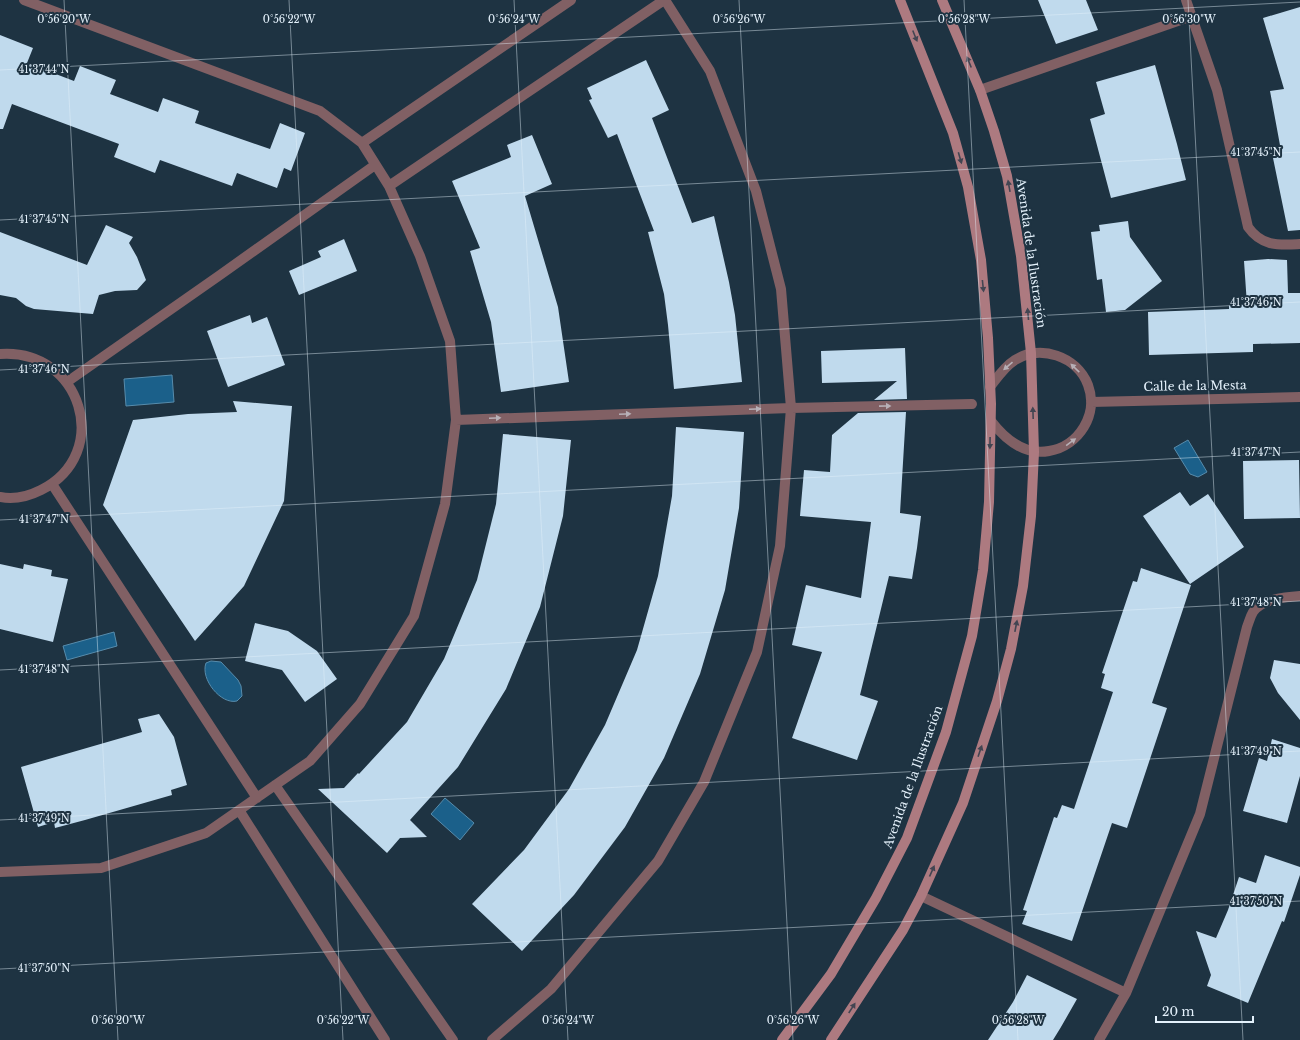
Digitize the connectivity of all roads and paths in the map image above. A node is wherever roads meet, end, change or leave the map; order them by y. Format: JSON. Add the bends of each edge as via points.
{"nodes":[{"id":1,"x":24,"y":0,"type":"edge"},
{"id":2,"x":571,"y":0,"type":"edge"},
{"id":3,"x":664,"y":0,"type":"edge"},
{"id":4,"x":900,"y":0,"type":"edge"},
{"id":5,"x":942,"y":0,"type":"edge"},
{"id":6,"x":1186,"y":0,"type":"edge"},
{"id":7,"x":1192,"y":16,"type":"junction"},
{"id":8,"x":980,"y":90,"type":"junction"},
{"id":9,"x":362,"y":143,"type":"junction"},
{"id":10,"x":375,"y":165,"type":"junction"},
{"id":11,"x":389,"y":186,"type":"junction"},
{"id":12,"x":1300,"y":244,"type":"edge"},
{"id":13,"x":1031,"y":353,"type":"junction"},
{"id":14,"x":0,"y":354,"type":"edge"},
{"id":15,"x":67,"y":382,"type":"junction"},
{"id":16,"x":990,"y":387,"type":"junction"},
{"id":17,"x":1300,"y":397,"type":"edge"},
{"id":18,"x":1091,"y":402,"type":"junction"},
{"id":19,"x":972,"y":404,"type":"dead end"},
{"id":20,"x":790,"y":408,"type":"junction"},
{"id":21,"x":456,"y":420,"type":"junction"},
{"id":22,"x":991,"y":421,"type":"junction"},
{"id":23,"x":1034,"y":452,"type":"junction"},
{"id":24,"x":52,"y":484,"type":"junction"},
{"id":25,"x":0,"y":498,"type":"edge"},
{"id":26,"x":1300,"y":596,"type":"edge"},
{"id":27,"x":275,"y":785,"type":"junction"},
{"id":28,"x":257,"y":798,"type":"junction"},
{"id":29,"x":239,"y":810,"type":"junction"},
{"id":30,"x":0,"y":872,"type":"edge"},
{"id":31,"x":921,"y":896,"type":"junction"},
{"id":32,"x":1126,"y":993,"type":"junction"},
{"id":33,"x":385,"y":1040,"type":"edge"},
{"id":34,"x":453,"y":1040,"type":"edge"},
{"id":35,"x":492,"y":1040,"type":"edge"},
{"id":36,"x":782,"y":1040,"type":"edge"},
{"id":37,"x":830,"y":1040,"type":"edge"},
{"id":38,"x":1099,"y":1040,"type":"edge"}],
"edges":[{"from":1,"to":9,"type":"street","via":[[320,111]]},
{"from":2,"to":9,"type":"street"},
{"from":3,"to":11,"type":"street"},
{"from":3,"to":20,"type":"street","via":[[710,71],[756,191],[781,289]]},
{"from":4,"to":16,"type":"street","name":"Avenida de la Ilustración","one_way":true,"via":[[953,133],[968,187],[981,260]]},
{"from":8,"to":5,"type":"street","name":"Avenida de la Ilustración","one_way":true},
{"from":6,"to":7,"type":"street"},
{"from":7,"to":8,"type":"street"},
{"from":7,"to":12,"type":"street","via":[[1217,90],[1248,228],[1268,243]]},
{"from":13,"to":8,"type":"street","name":"Avenida de la Ilustración","one_way":true,"via":[[1021,256],[1007,176]]},
{"from":9,"to":10,"type":"street"},
{"from":10,"to":11,"type":"street"},
{"from":10,"to":15,"type":"street"},
{"from":11,"to":21,"type":"street","via":[[420,256],[450,341]]},
{"from":13,"to":16,"type":"street","one_way":true,"via":[[1015,360]]},
{"from":18,"to":13,"type":"street","one_way":true,"via":[[1088,385],[1079,370],[1065,358],[1048,353]]},
{"from":23,"to":13,"type":"street","name":"Avenida de la Ilustración","one_way":true},
{"from":14,"to":15,"type":"street","via":[[13,353],[34,358],[52,367]]},
{"from":15,"to":24,"type":"street","via":[[78,402],[82,425],[79,448],[68,468]]},
{"from":16,"to":22,"type":"street","name":"Avenida de la Ilustración"},
{"from":17,"to":18,"type":"street","name":"Calle de la Mesta"},
{"from":23,"to":18,"type":"street","one_way":true,"via":[[1062,448],[1074,440],[1089,416]]},
{"from":20,"to":19,"type":"street","one_way":true},
{"from":21,"to":20,"type":"street","one_way":true},
{"from":20,"to":35,"type":"street","via":[[780,546],[757,652],[704,782],[658,861],[551,989]]},
{"from":21,"to":27,"type":"street","via":[[445,504],[414,616],[360,704],[310,761]]},
{"from":22,"to":23,"type":"street","via":[[1009,441]]},
{"from":22,"to":36,"type":"street","name":"Avenida de la Ilustración","one_way":true,"via":[[989,502],[983,570],[972,636],[946,732],[907,838],[876,898],[831,974]]},
{"from":31,"to":23,"type":"street","name":"Avenida de la Ilustración","one_way":true,"via":[[963,803],[997,701],[1011,649],[1023,586],[1031,516]]},
{"from":24,"to":25,"type":"street","via":[[31,495]]},
{"from":24,"to":28,"type":"street"},
{"from":26,"to":32,"type":"street","via":[[1275,600],[1262,605],[1252,613],[1200,814]]},
{"from":27,"to":28,"type":"street"},
{"from":27,"to":34,"type":"street"},
{"from":28,"to":29,"type":"street"},
{"from":29,"to":30,"type":"street","via":[[206,833],[101,868]]},
{"from":29,"to":33,"type":"street"},
{"from":31,"to":32,"type":"street"},
{"from":37,"to":31,"type":"street","name":"Avenida de la Ilustración","one_way":true,"via":[[903,930]]},
{"from":32,"to":38,"type":"street"}]}
